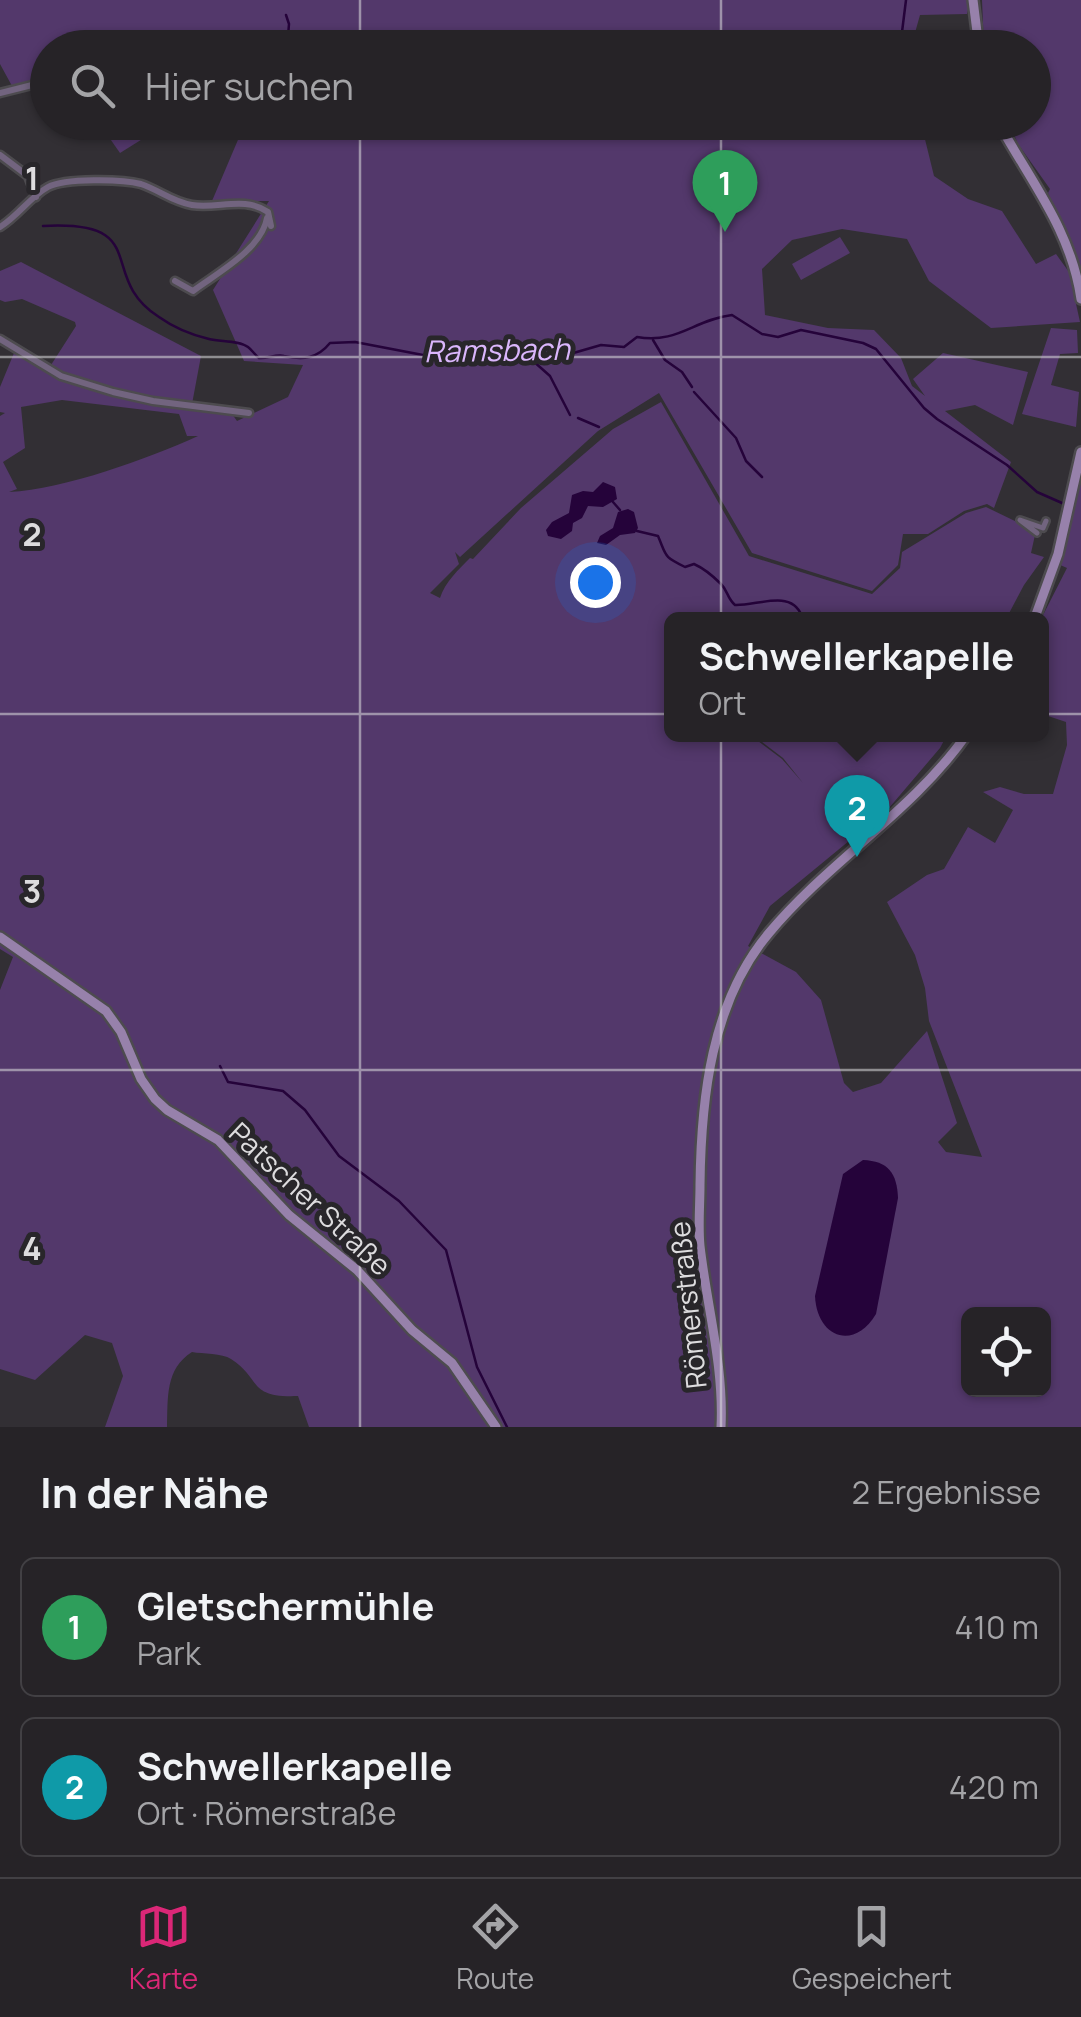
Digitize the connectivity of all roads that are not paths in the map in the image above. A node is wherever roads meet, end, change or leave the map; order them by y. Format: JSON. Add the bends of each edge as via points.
{"nodes":[{"id":1,"x":974,"y":0,"type":"edge"},
{"id":2,"x":976,"y":30,"type":"edge"},
{"id":3,"x":30,"y":85,"type":"edge"},
{"id":4,"x":0,"y":93,"type":"edge"},
{"id":5,"x":1009,"y":140,"type":"edge"},
{"id":6,"x":0,"y":155,"type":"edge"},
{"id":7,"x":36,"y":197,"type":"junction"},
{"id":8,"x":268,"y":212,"type":"junction"},
{"id":9,"x":271,"y":226,"type":"dead end"},
{"id":10,"x":0,"y":228,"type":"edge"},
{"id":11,"x":176,"y":281,"type":"dead end"},
{"id":12,"x":1081,"y":299,"type":"edge"},
{"id":13,"x":0,"y":339,"type":"edge"},
{"id":14,"x":248,"y":413,"type":"dead end"},
{"id":15,"x":1081,"y":452,"type":"edge"},
{"id":16,"x":1079,"y":478,"type":"edge"},
{"id":17,"x":1046,"y":521,"type":"dead end"},
{"id":18,"x":1038,"y":532,"type":"dead end"},
{"id":19,"x":1037,"y":612,"type":"edge"},
{"id":20,"x":960,"y":742,"type":"edge"},
{"id":21,"x":0,"y":936,"type":"edge"},
{"id":22,"x":496,"y":1427,"type":"edge"},
{"id":23,"x":722,"y":1427,"type":"edge"}],
"edges":[{"from":1,"to":2,"type":"main road"},
{"from":3,"to":4,"type":"street"},
{"from":5,"to":12,"type":"main road","via":[[1061,227]]},
{"from":6,"to":7,"type":"street","via":[[28,176]]},
{"from":7,"to":8,"type":"street","via":[[58,183],[127,182],[190,205],[250,203]]},
{"from":7,"to":10,"type":"street"},
{"from":8,"to":9,"type":"street"},
{"from":8,"to":11,"type":"street","via":[[260,236],[193,291]]},
{"from":13,"to":14,"type":"street","via":[[61,376],[112,392]]},
{"from":15,"to":16,"type":"main road"},
{"from":16,"to":19,"type":"main road"},
{"from":17,"to":18,"type":"street","via":[[1043,528],[1020,520]]},
{"from":20,"to":23,"type":"main road","name":"Römerstraße","via":[[920,790],[802,895],[765,938],[715,1037],[700,1132],[700,1243]]},
{"from":21,"to":22,"type":"main road","name":"Patscher Straße","via":[[100,1006],[155,1099],[218,1140],[289,1215],[356,1270],[452,1363]]}]}
